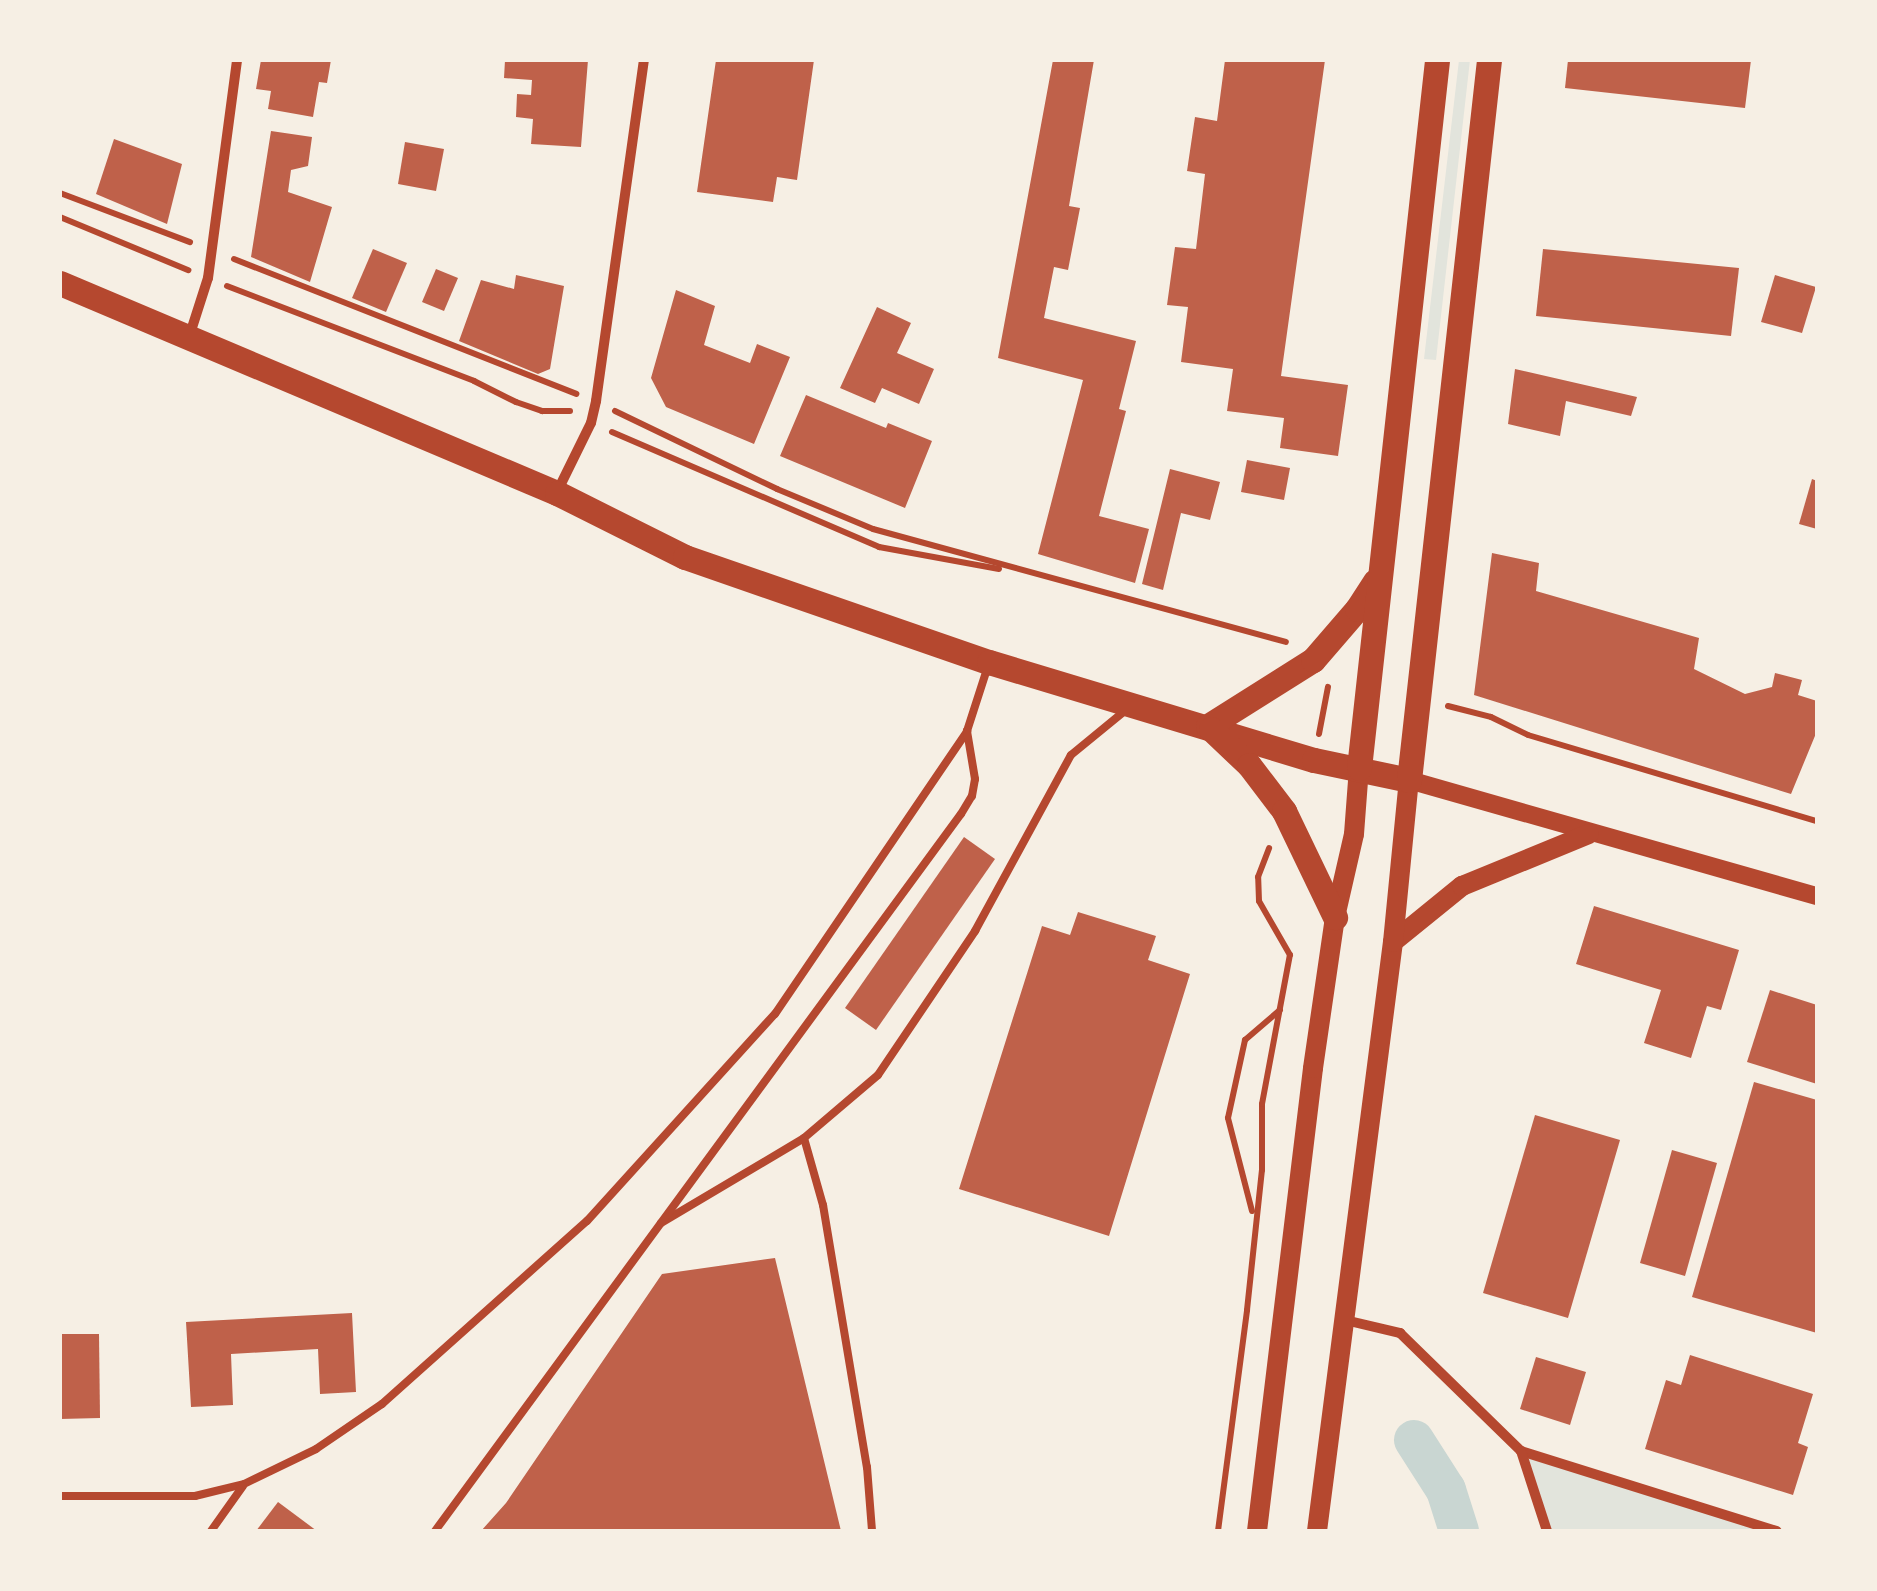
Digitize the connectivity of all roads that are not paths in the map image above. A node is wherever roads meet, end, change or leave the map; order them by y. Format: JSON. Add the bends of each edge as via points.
{"nodes":[{"id":1,"x":238,"y":60,"type":"edge"},
{"id":2,"x":644,"y":60,"type":"edge"},
{"id":3,"x":1438,"y":60,"type":"edge"},
{"id":4,"x":1489,"y":60,"type":"edge"},
{"id":5,"x":60,"y":283,"type":"edge"},
{"id":6,"x":189,"y":336,"type":"junction"},
{"id":7,"x":557,"y":493,"type":"junction"},
{"id":8,"x":1378,"y":576,"type":"junction"},
{"id":9,"x":989,"y":662,"type":"junction"},
{"id":10,"x":1132,"y":705,"type":"junction"},
{"id":11,"x":1208,"y":726,"type":"junction"},
{"id":12,"x":967,"y":732,"type":"junction"},
{"id":13,"x":1359,"y":768,"type":"junction"},
{"id":14,"x":1409,"y":780,"type":"junction"},
{"id":15,"x":1589,"y":834,"type":"junction"},
{"id":16,"x":1817,"y":896,"type":"edge"},
{"id":17,"x":1334,"y":918,"type":"junction"},
{"id":18,"x":1393,"y":942,"type":"junction"},
{"id":19,"x":804,"y":1138,"type":"junction"},
{"id":20,"x":657,"y":1226,"type":"junction"},
{"id":21,"x":1345,"y":1320,"type":"junction"},
{"id":22,"x":1521,"y":1451,"type":"junction"},
{"id":23,"x":244,"y":1484,"type":"junction"},
{"id":24,"x":60,"y":1496,"type":"edge"},
{"id":25,"x":212,"y":1531,"type":"edge"},
{"id":26,"x":436,"y":1531,"type":"edge"},
{"id":27,"x":872,"y":1531,"type":"edge"},
{"id":28,"x":1257,"y":1531,"type":"edge"},
{"id":29,"x":1317,"y":1531,"type":"edge"},
{"id":30,"x":1547,"y":1531,"type":"edge"},
{"id":31,"x":1777,"y":1531,"type":"edge"}],
"edges":[{"from":1,"to":6,"type":"street","via":[[213,250]]},
{"from":2,"to":7,"type":"street","via":[[596,402]]},
{"from":3,"to":8,"type":"main road"},
{"from":4,"to":14,"type":"main road"},
{"from":5,"to":6,"type":"main road"},
{"from":6,"to":7,"type":"main road"},
{"from":7,"to":9,"type":"main road","via":[[685,557]]},
{"from":8,"to":11,"type":"main road","via":[[1313,660]]},
{"from":8,"to":13,"type":"main road"},
{"from":9,"to":10,"type":"main road"},
{"from":9,"to":12,"type":"lane"},
{"from":10,"to":11,"type":"main road"},
{"from":10,"to":19,"type":"lane","via":[[1071,755],[975,931],[878,1075]]},
{"from":11,"to":13,"type":"main road"},
{"from":11,"to":17,"type":"main road","via":[[1284,811]]},
{"from":12,"to":20,"type":"lane","via":[[975,779],[961,814]]},
{"from":12,"to":23,"type":"lane","via":[[775,1014],[587,1221],[382,1404],[316,1449]]},
{"from":13,"to":14,"type":"main road"},
{"from":13,"to":17,"type":"main road","via":[[1354,834]]},
{"from":14,"to":15,"type":"street"},
{"from":14,"to":18,"type":"main road"},
{"from":15,"to":16,"type":"street"},
{"from":15,"to":18,"type":"main road","via":[[1462,886]]},
{"from":17,"to":28,"type":"main road"},
{"from":18,"to":21,"type":"main road"},
{"from":19,"to":20,"type":"lane"},
{"from":19,"to":27,"type":"lane","via":[[823,1205]]},
{"from":20,"to":26,"type":"lane"},
{"from":21,"to":22,"type":"street","via":[[1400,1333]]},
{"from":21,"to":29,"type":"main road"},
{"from":22,"to":30,"type":"street"},
{"from":22,"to":31,"type":"street"},
{"from":23,"to":24,"type":"lane","via":[[195,1496]]},
{"from":23,"to":25,"type":"lane"}]}
